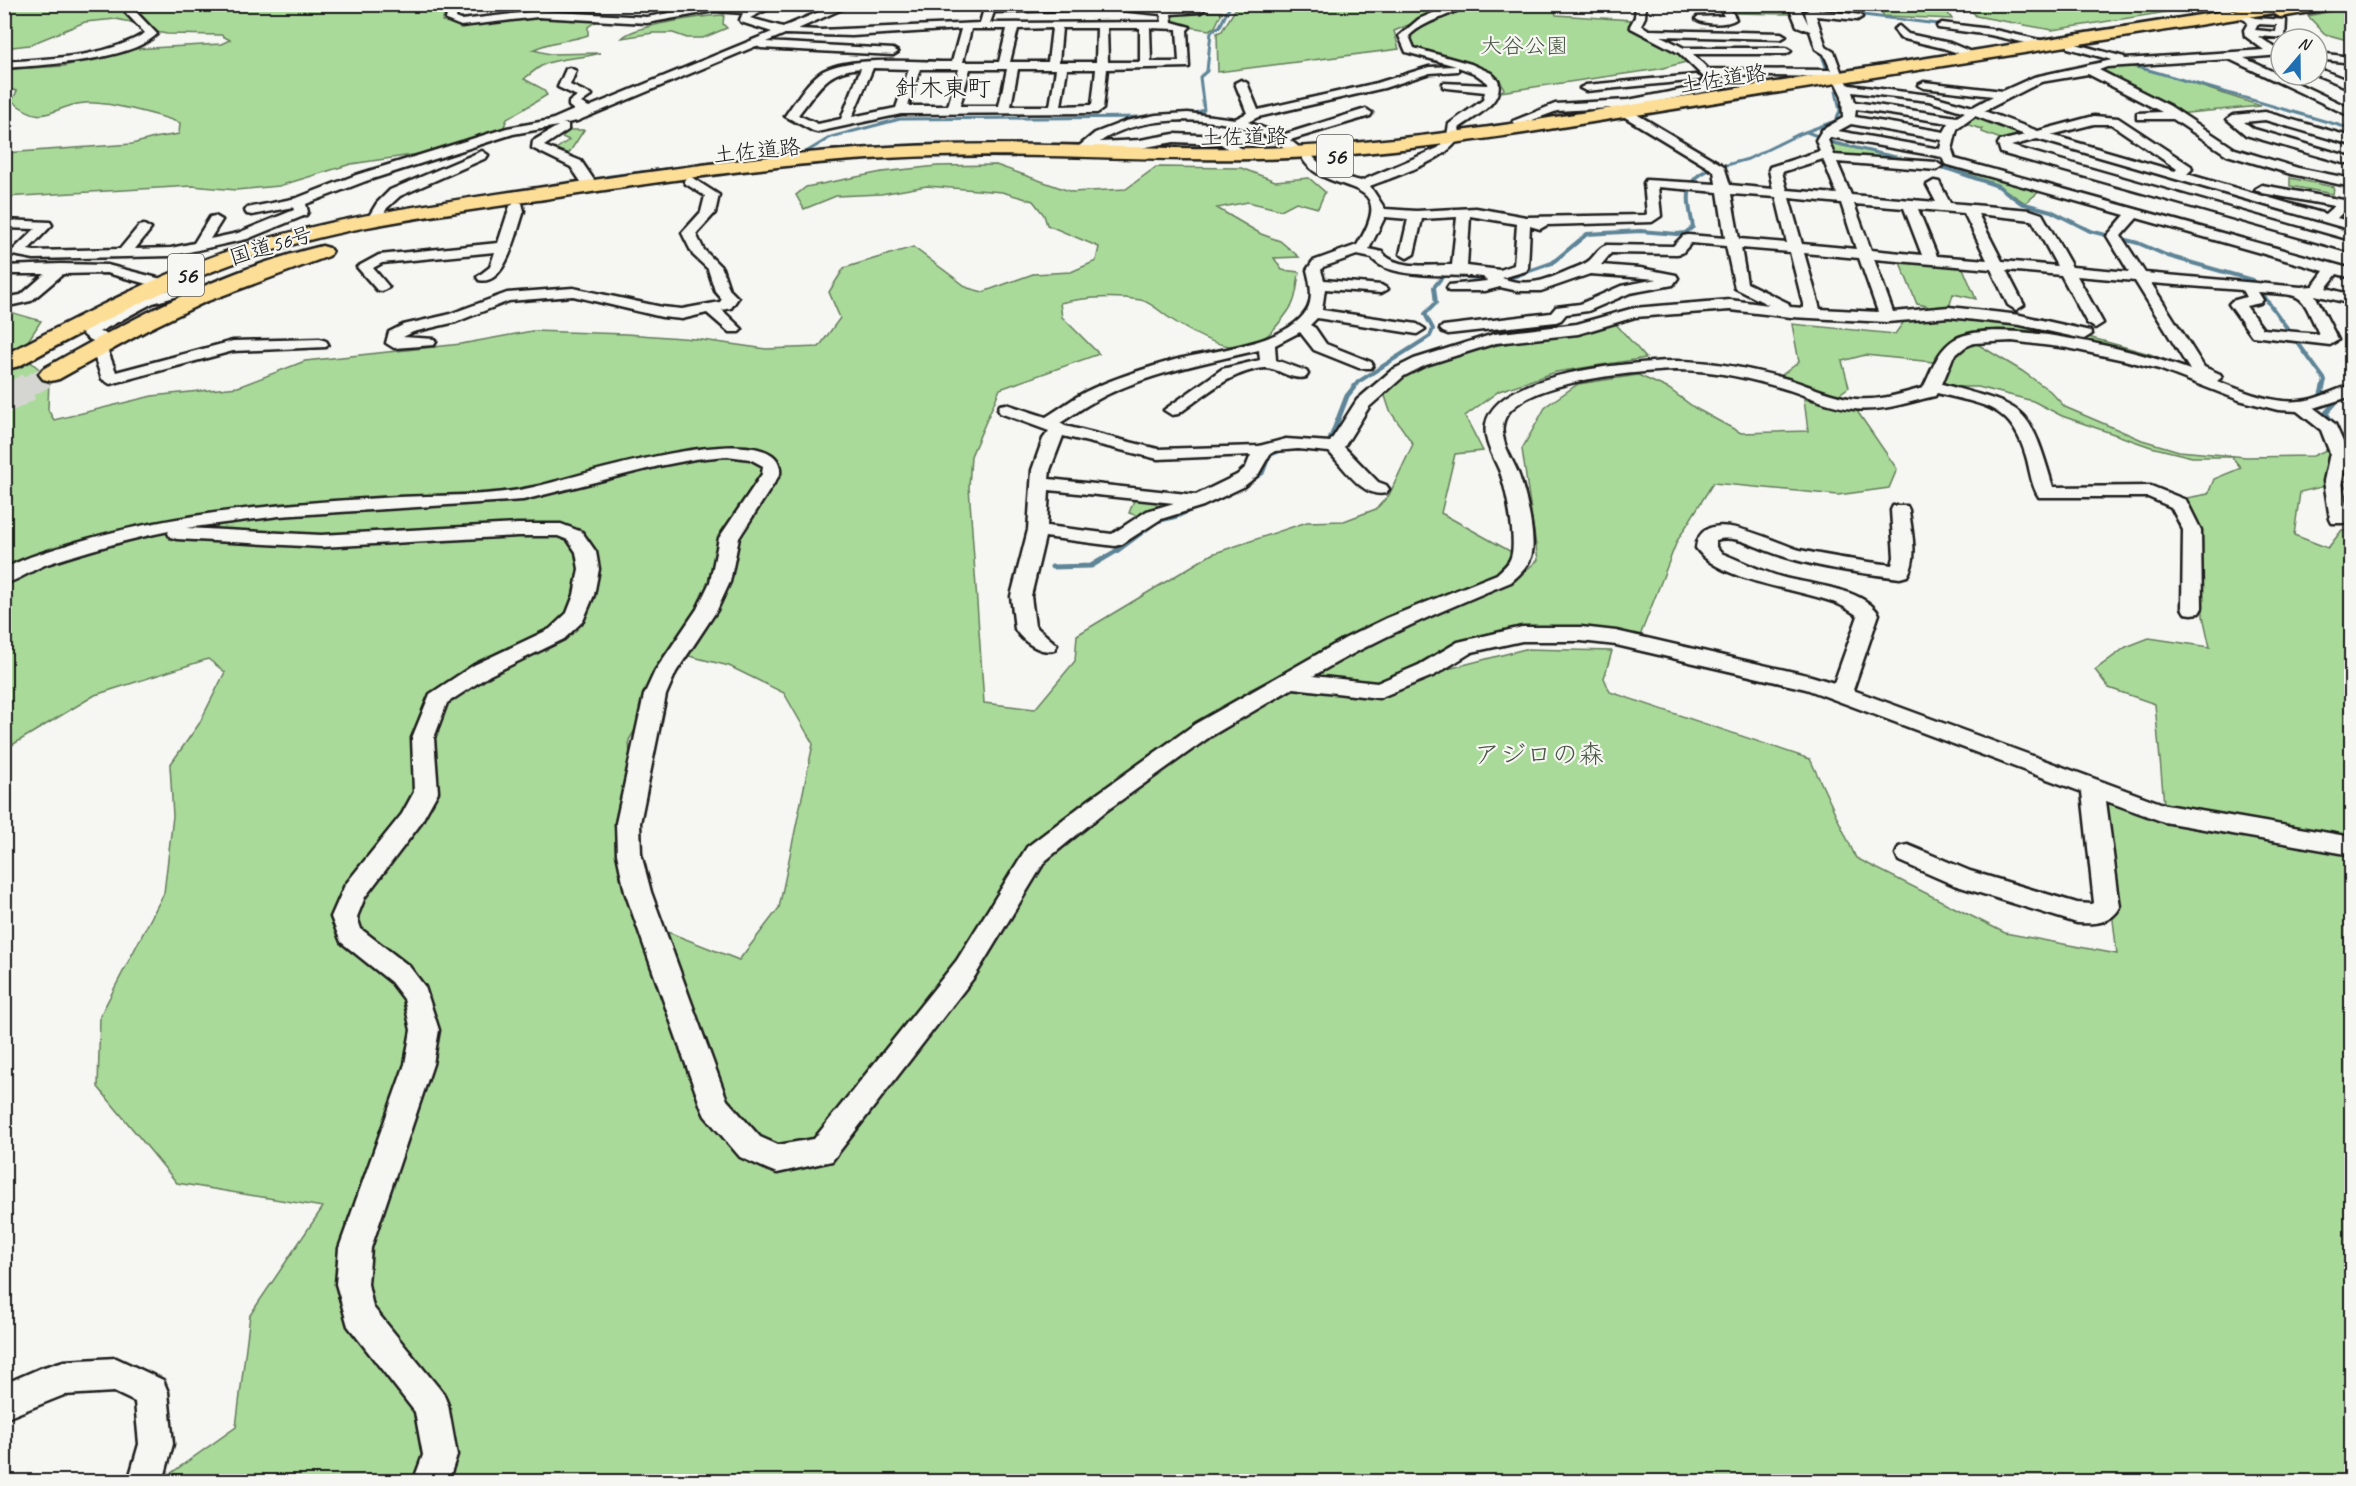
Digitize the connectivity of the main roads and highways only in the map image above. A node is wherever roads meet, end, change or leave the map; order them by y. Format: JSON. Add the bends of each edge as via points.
{"nodes":[{"id":1,"x":2335,"y":4,"type":"edge"},
{"id":2,"x":2299,"y":5,"type":"edge"},
{"id":3,"x":2244,"y":18,"type":"edge"},
{"id":4,"x":1841,"y":80,"type":"junction"},
{"id":5,"x":1623,"y":110,"type":"junction"},
{"id":6,"x":1451,"y":142,"type":"junction"},
{"id":7,"x":1304,"y":155,"type":"junction"},
{"id":8,"x":374,"y":229,"type":"junction"},
{"id":9,"x":11,"y":361,"type":"tunnel mouth"},
{"id":10,"x":51,"y":374,"type":"tunnel mouth"}],
"edges":[{"from":1,"to":3,"type":"highway","name":"土佐道路","number":"56"},
{"from":2,"to":3,"type":"highway","name":"土佐道路","number":"56"},
{"from":3,"to":4,"type":"highway","name":"土佐道路","number":"56","via":[[1976,56]]},
{"from":3,"to":4,"type":"highway","name":"土佐道路","number":"56"},
{"from":4,"to":5,"type":"highway","name":"土佐道路","number":"56"},
{"from":5,"to":6,"type":"highway","name":"土佐道路","number":"56"},
{"from":5,"to":6,"type":"highway","name":"土佐道路","number":"56"},
{"from":6,"to":7,"type":"highway","name":"土佐道路","number":"56"},
{"from":7,"to":8,"type":"highway","name":"土佐道路","number":"56","via":[[1169,160],[927,160],[831,166],[692,181],[429,223],[386,224]]},
{"from":7,"to":8,"type":"highway","name":"土佐道路","number":"56","via":[[1171,155],[1081,149],[934,150],[835,156],[591,186]]},
{"from":8,"to":9,"type":"highway","name":"国道56号","number":"56","via":[[268,245],[165,284]]},
{"from":8,"to":10,"type":"highway","name":"国道56号","number":"56","via":[[336,247],[196,298]]}]}
